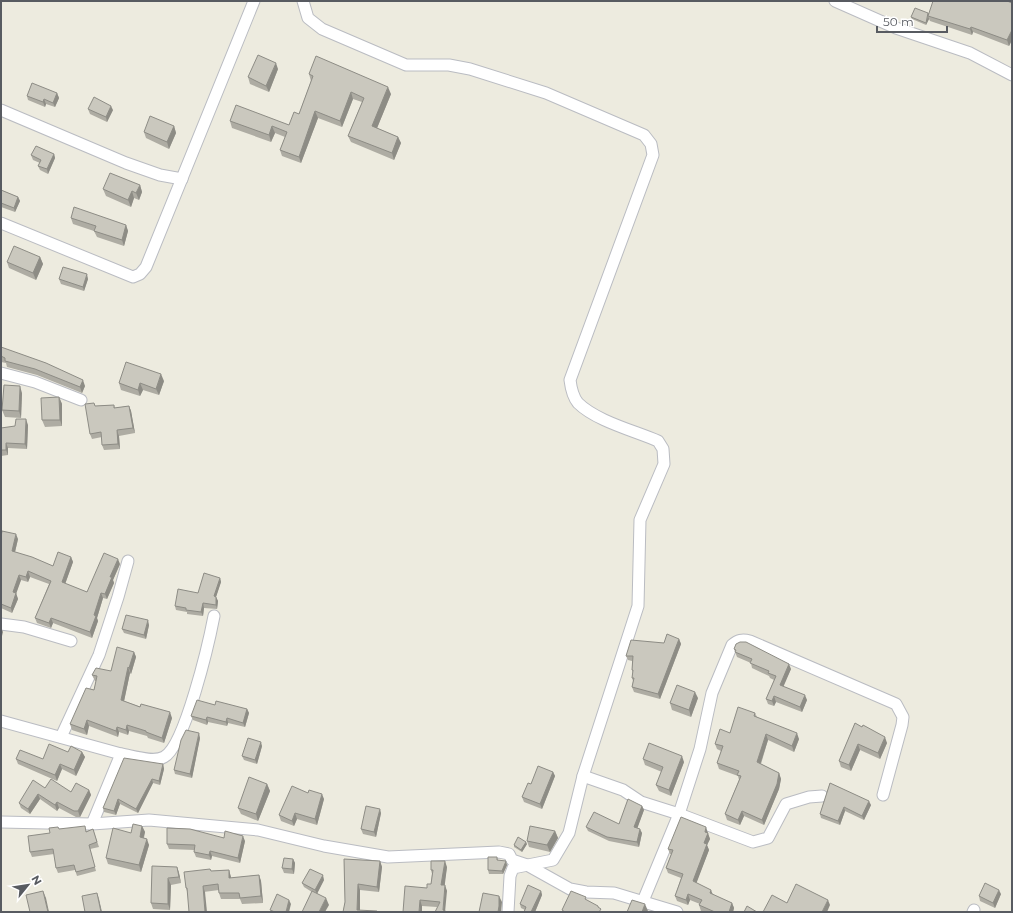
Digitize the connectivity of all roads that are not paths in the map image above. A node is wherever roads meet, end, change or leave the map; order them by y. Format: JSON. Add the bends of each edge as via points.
{"nodes":[{"id":1,"x":254,"y":1,"type":"edge"},
{"id":2,"x":303,"y":1,"type":"edge"},
{"id":3,"x":841,"y":2,"type":"edge"},
{"id":4,"x":1012,"y":75,"type":"edge"},
{"id":5,"x":1,"y":110,"type":"edge"},
{"id":6,"x":182,"y":179,"type":"junction"},
{"id":7,"x":1,"y":223,"type":"edge"},
{"id":8,"x":1,"y":373,"type":"edge"},
{"id":9,"x":81,"y":400,"type":"dead end"},
{"id":10,"x":128,"y":562,"type":"dead end"},
{"id":11,"x":214,"y":616,"type":"dead end"},
{"id":12,"x":1,"y":624,"type":"edge"},
{"id":13,"x":71,"y":641,"type":"dead end"},
{"id":14,"x":1,"y":721,"type":"edge"},
{"id":15,"x":61,"y":737,"type":"junction"},
{"id":16,"x":121,"y":754,"type":"junction"},
{"id":17,"x":583,"y":776,"type":"junction"},
{"id":18,"x":883,"y":795,"type":"dead end"},
{"id":19,"x":822,"y":796,"type":"dead end"},
{"id":20,"x":679,"y":814,"type":"junction"},
{"id":21,"x":1,"y":822,"type":"edge"},
{"id":22,"x":92,"y":824,"type":"junction"},
{"id":23,"x":512,"y":864,"type":"junction"},
{"id":24,"x":527,"y":866,"type":"junction"},
{"id":25,"x":643,"y":901,"type":"junction"},
{"id":26,"x":508,"y":912,"type":"edge"},
{"id":27,"x":677,"y":912,"type":"edge"}],
"edges":[{"from":1,"to":6,"type":"street"},
{"from":2,"to":17,"type":"street","via":[[308,18],[322,29],[406,65],[449,65],[470,69],[546,93],[644,135],[651,144],[654,155],[570,380],[574,397],[581,405],[600,417],[658,441],[664,457],[662,470],[640,520],[638,606]]},
{"from":3,"to":4,"type":"street","via":[[896,28],[970,53]]},
{"from":5,"to":6,"type":"street","via":[[126,163],[160,175]]},
{"from":6,"to":7,"type":"street","via":[[146,267],[133,277]]},
{"from":8,"to":9,"type":"street","via":[[35,382]]},
{"from":10,"to":15,"type":"street","via":[[99,655]]},
{"from":11,"to":16,"type":"street","via":[[194,696],[172,749],[165,757],[156,760]]},
{"from":12,"to":13,"type":"street","via":[[24,627]]},
{"from":14,"to":15,"type":"street"},
{"from":15,"to":16,"type":"street"},
{"from":16,"to":22,"type":"street"},
{"from":17,"to":20,"type":"street","via":[[623,790],[641,802]]},
{"from":17,"to":24,"type":"street","via":[[569,833],[560,850],[553,860]]},
{"from":18,"to":20,"type":"street","via":[[903,717],[896,704],[750,641],[742,640],[732,645],[712,693],[700,749]]},
{"from":19,"to":20,"type":"street","via":[[809,796],[786,804],[768,838],[753,842]]},
{"from":20,"to":25,"type":"street"},
{"from":21,"to":22,"type":"street"},
{"from":22,"to":23,"type":"street","via":[[149,820],[258,830],[324,846],[388,857],[499,852],[509,854]]},
{"from":23,"to":24,"type":"street"},
{"from":23,"to":26,"type":"street"},
{"from":24,"to":25,"type":"street","via":[[570,889],[614,893]]},
{"from":25,"to":27,"type":"street"}]}
